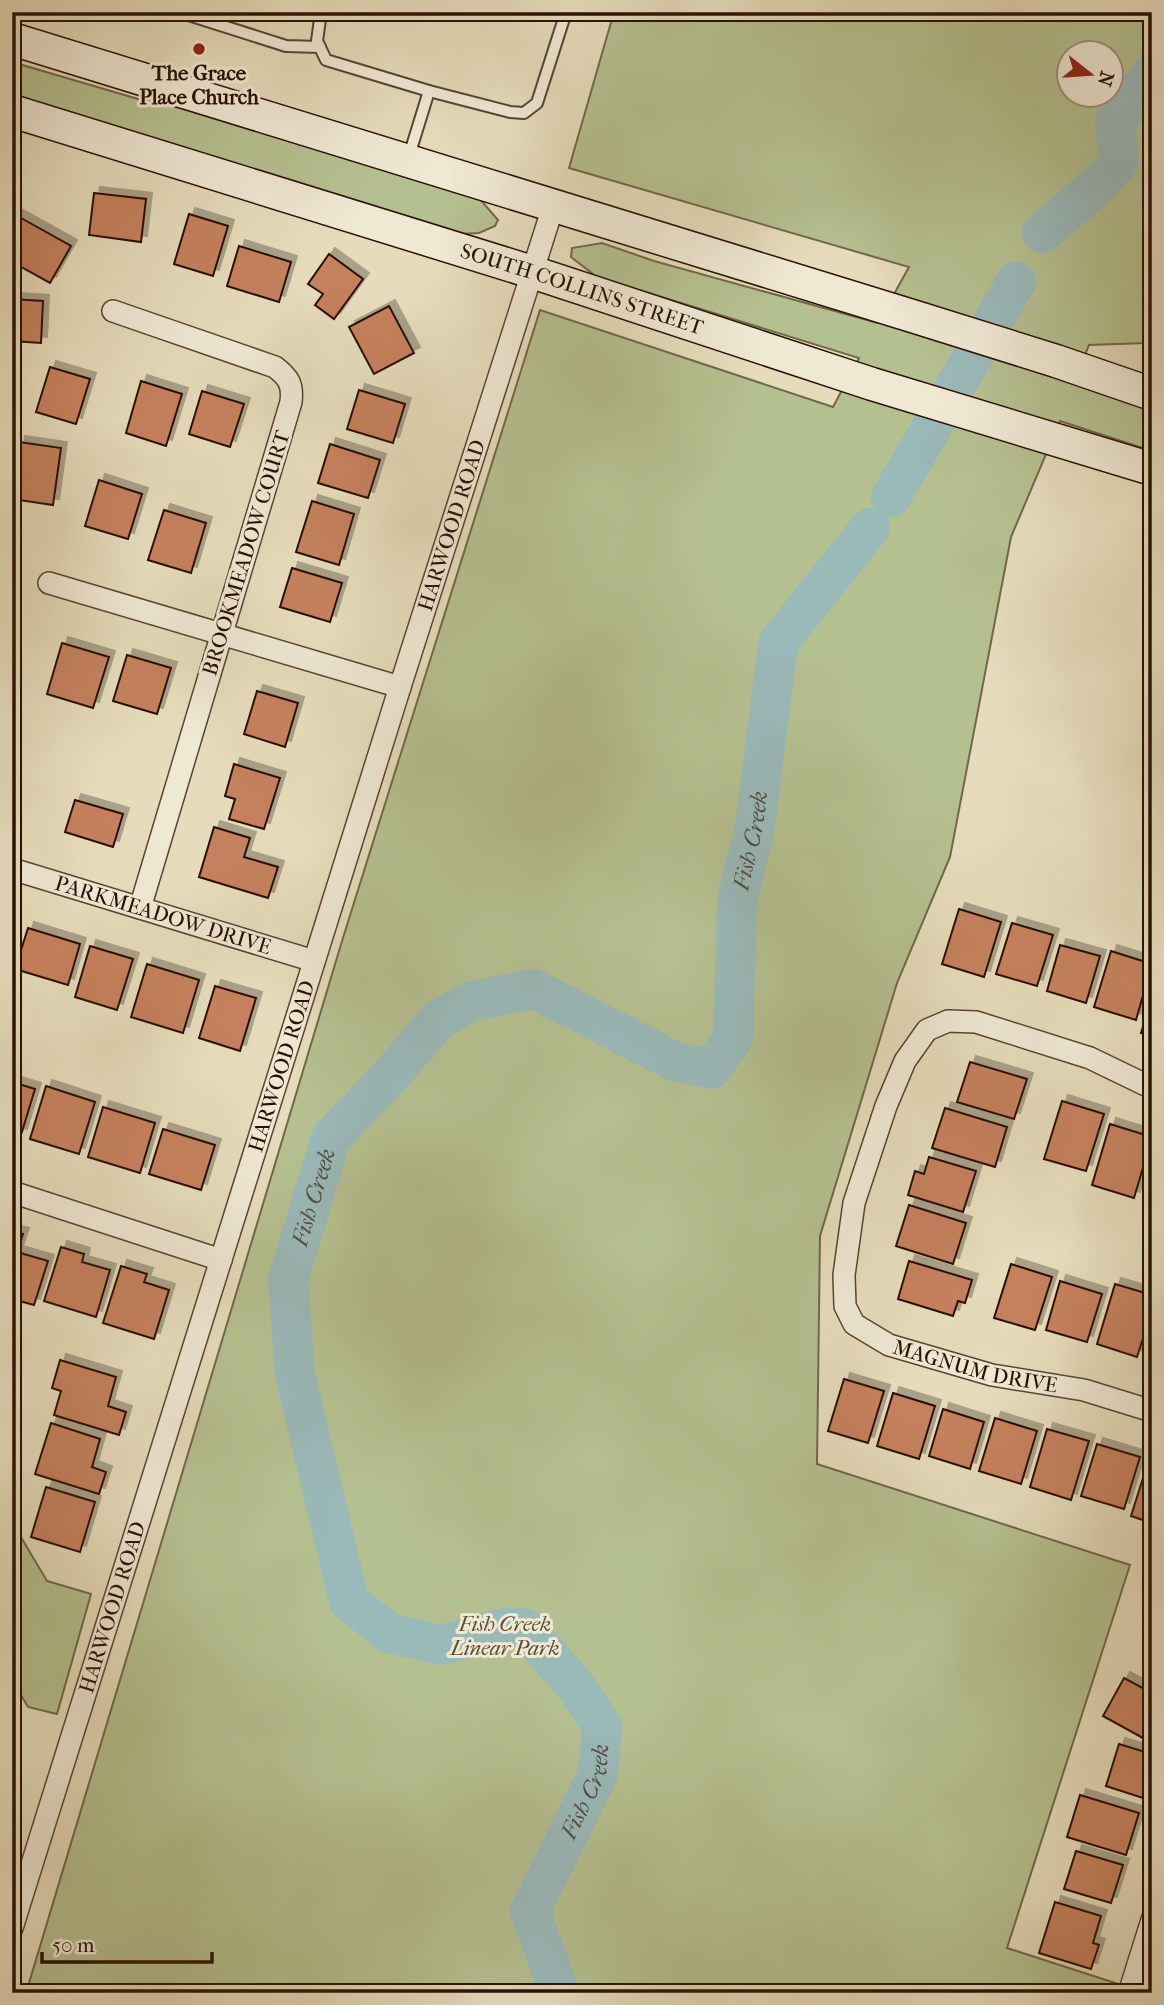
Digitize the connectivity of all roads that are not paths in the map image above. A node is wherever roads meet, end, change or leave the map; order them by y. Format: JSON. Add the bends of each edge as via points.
{"nodes":[{"id":1,"x":179,"y":12,"type":"edge"},
{"id":2,"x":321,"y":12,"type":"edge"},
{"id":3,"x":566,"y":12,"type":"edge"},
{"id":4,"x":12,"y":38,"type":"edge"},
{"id":5,"x":320,"y":47,"type":"junction"},
{"id":6,"x":429,"y":91,"type":"junction"},
{"id":7,"x":12,"y":111,"type":"edge"},
{"id":8,"x":407,"y":162,"type":"junction"},
{"id":9,"x":553,"y":207,"type":"junction"},
{"id":10,"x":532,"y":272,"type":"junction"},
{"id":11,"x":113,"y":311,"type":"dead end"},
{"id":12,"x":1152,"y":394,"type":"edge"},
{"id":13,"x":1152,"y":469,"type":"edge"},
{"id":14,"x":49,"y":583,"type":"dead end"},
{"id":15,"x":222,"y":634,"type":"junction"},
{"id":16,"x":400,"y":687,"type":"junction"},
{"id":17,"x":12,"y":869,"type":"edge"},
{"id":18,"x":141,"y":908,"type":"junction"},
{"id":19,"x":314,"y":961,"type":"junction"},
{"id":20,"x":1152,"y":1087,"type":"edge"},
{"id":21,"x":12,"y":1192,"type":"edge"},
{"id":22,"x":220,"y":1260,"type":"junction"},
{"id":23,"x":1152,"y":1411,"type":"edge"},
{"id":24,"x":19,"y":1881,"type":"edge"},
{"id":25,"x":1152,"y":1920,"type":"edge"},
{"id":26,"x":12,"y":1928,"type":"edge"},
{"id":27,"x":1129,"y":1993,"type":"edge"}],
"edges":[{"from":1,"to":5,"type":"lane","via":[[286,46]]},
{"from":2,"to":5,"type":"lane"},
{"from":3,"to":6,"type":"lane","via":[[537,103],[524,113]]},
{"from":4,"to":8,"type":"main road"},
{"from":5,"to":6,"type":"lane","via":[[326,60]]},
{"from":6,"to":8,"type":"lane"},
{"from":7,"to":10,"type":"main road","name":"SOUTH COLLINS STREET"},
{"from":8,"to":9,"type":"main road"},
{"from":9,"to":10,"type":"street","name":"HARWOOD ROAD"},
{"from":9,"to":12,"type":"main road"},
{"from":10,"to":13,"type":"main road","name":"SOUTH COLLINS STREET","via":[[872,384]]},
{"from":10,"to":16,"type":"street","name":"HARWOOD ROAD"},
{"from":11,"to":15,"type":"street","name":"BROOKMEADOW COURT","via":[[275,367],[293,388]]},
{"from":14,"to":15,"type":"street"},
{"from":15,"to":16,"type":"street"},
{"from":15,"to":18,"type":"street","name":"BROOKMEADOW COURT"},
{"from":16,"to":19,"type":"street","name":"HARWOOD ROAD"},
{"from":17,"to":18,"type":"street","name":"PARKMEADOW DRIVE"},
{"from":18,"to":19,"type":"street","name":"PARKMEADOW DRIVE"},
{"from":19,"to":22,"type":"street","name":"HARWOOD ROAD"},
{"from":20,"to":23,"type":"street","name":"MAGNUM DRIVE","via":[[1090,1058],[976,1023],[948,1021],[927,1030],[905,1061],[853,1203],[844,1275],[845,1306],[854,1324],[889,1345],[992,1375],[1084,1390]]},
{"from":21,"to":22,"type":"street"},
{"from":22,"to":24,"type":"street","name":"HARWOOD ROAD"},
{"from":24,"to":26,"type":"street","name":"HARWOOD ROAD"},
{"from":25,"to":27,"type":"street"}]}
